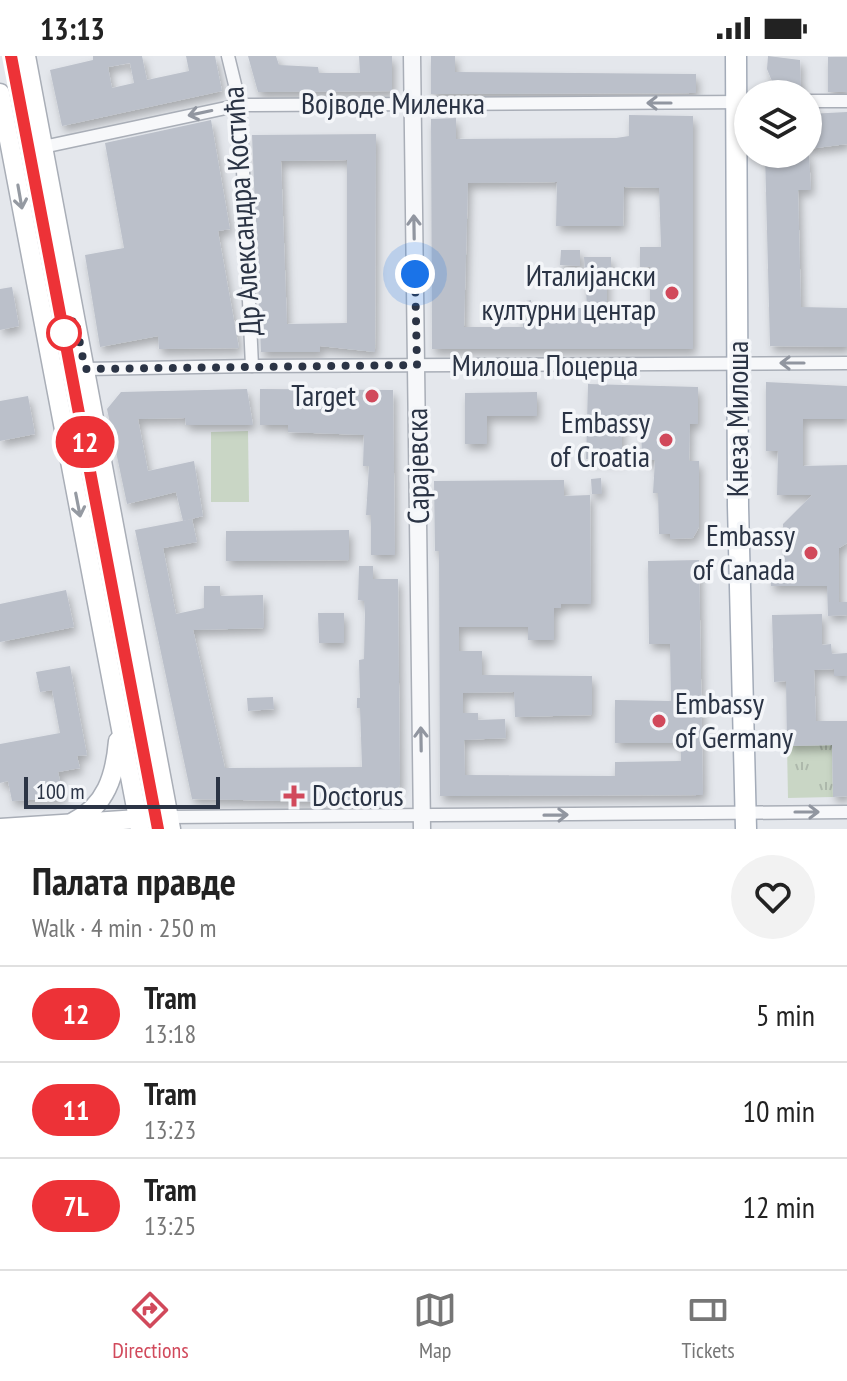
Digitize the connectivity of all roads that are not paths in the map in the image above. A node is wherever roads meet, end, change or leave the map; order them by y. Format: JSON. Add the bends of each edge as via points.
{"nodes":[{"id":1,"x":26,"y":56,"type":"edge"},
{"id":2,"x":228,"y":56,"type":"edge"},
{"id":3,"x":412,"y":56,"type":"edge"},
{"id":4,"x":736,"y":56,"type":"edge"},
{"id":5,"x":739,"y":80,"type":"edge"},
{"id":6,"x":0,"y":93,"type":"edge"},
{"id":7,"x":822,"y":101,"type":"edge"},
{"id":8,"x":847,"y":101,"type":"edge"},
{"id":9,"x":734,"y":102,"type":"edge"},
{"id":10,"x":240,"y":105,"type":"junction"},
{"id":11,"x":412,"y":105,"type":"junction"},
{"id":12,"x":43,"y":147,"type":"junction"},
{"id":13,"x":741,"y":168,"type":"edge"},
{"id":14,"x":847,"y":363,"type":"edge"},
{"id":15,"x":417,"y":365,"type":"junction"},
{"id":16,"x":252,"y":366,"type":"junction"},
{"id":17,"x":737,"y":366,"type":"junction"},
{"id":18,"x":85,"y":369,"type":"junction"},
{"id":19,"x":52,"y":374,"type":"junction"},
{"id":20,"x":119,"y":718,"type":"junction"},
{"id":21,"x":847,"y":812,"type":"edge"},
{"id":22,"x":746,"y":821,"type":"edge"},
{"id":23,"x":422,"y":823,"type":"edge"},
{"id":24,"x":63,"y":824,"type":"junction"},
{"id":25,"x":139,"y":824,"type":"edge"},
{"id":26,"x":166,"y":825,"type":"edge"},
{"id":27,"x":0,"y":828,"type":"edge"}],
"edges":[{"from":1,"to":12,"type":"main road"},
{"from":2,"to":10,"type":"street","name":"Др Александра Костића"},
{"from":3,"to":11,"type":"street","name":"Сарајевска"},
{"from":4,"to":5,"type":"main road","name":"Кнеза Милоша"},
{"from":6,"to":19,"type":"main road","one_way":true},
{"from":7,"to":8,"type":"street"},
{"from":9,"to":11,"type":"street","name":"Војводе Миленка","one_way":true},
{"from":10,"to":11,"type":"street","name":"Војводе Миленка"},
{"from":10,"to":12,"type":"street","name":"Војводе Миленка","one_way":true},
{"from":10,"to":16,"type":"street","name":"Др Александра Костића"},
{"from":15,"to":11,"type":"street","name":"Сарајевска","one_way":true},
{"from":12,"to":18,"type":"main road"},
{"from":13,"to":17,"type":"main road","name":"Кнеза Милоша"},
{"from":14,"to":17,"type":"street","name":"Милоша Поцерца","one_way":true},
{"from":15,"to":16,"type":"street","name":"Милоша Поцерца"},
{"from":15,"to":17,"type":"street","name":"Милоша Поцерца"},
{"from":23,"to":15,"type":"street","name":"Сарајевска","one_way":true},
{"from":16,"to":18,"type":"street","name":"Милоша Поцерца"},
{"from":17,"to":22,"type":"main road","name":"Кнеза Милоша"},
{"from":18,"to":19,"type":"street","name":"Милоша Поцерца"},
{"from":18,"to":26,"type":"main road"},
{"from":19,"to":20,"type":"main road","one_way":true},
{"from":20,"to":24,"type":"main road","via":[[107,792],[81,818]]},
{"from":20,"to":25,"type":"main road"},
{"from":22,"to":21,"type":"street","one_way":true},
{"from":23,"to":22,"type":"street","one_way":true},
{"from":23,"to":26,"type":"street"},
{"from":24,"to":25,"type":"main road"},
{"from":24,"to":27,"type":"main road"},
{"from":25,"to":26,"type":"main road"}]}
